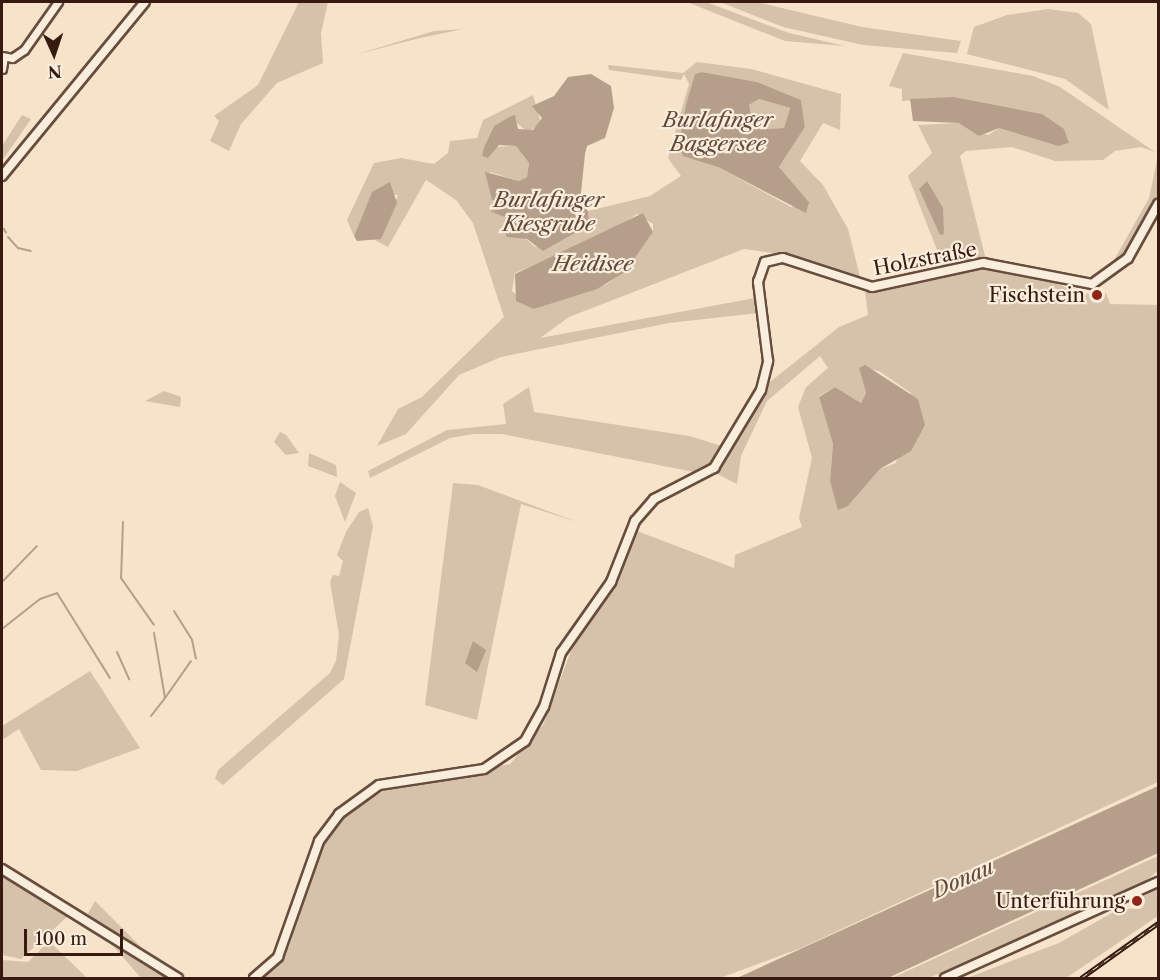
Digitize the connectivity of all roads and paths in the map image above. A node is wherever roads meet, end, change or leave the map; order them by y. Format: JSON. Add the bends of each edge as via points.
{"nodes":[{"id":1,"x":58,"y":2,"type":"edge"},
{"id":2,"x":140,"y":3,"type":"edge"},
{"id":3,"x":3,"y":56,"type":"edge"},
{"id":4,"x":2,"y":69,"type":"edge"},
{"id":5,"x":2,"y":176,"type":"edge"},
{"id":6,"x":1158,"y":204,"type":"edge"},
{"id":7,"x":2,"y":868,"type":"edge"},
{"id":8,"x":1158,"y":882,"type":"edge"},
{"id":9,"x":178,"y":978,"type":"edge"},
{"id":10,"x":254,"y":978,"type":"edge"},
{"id":11,"x":945,"y":978,"type":"edge"}],
"edges":[{"from":1,"to":3,"type":"street","via":[[24,50]]},
{"from":2,"to":5,"type":"street"},
{"from":3,"to":4,"type":"street"},
{"from":6,"to":10,"type":"street","name":"Holzstraße","via":[[1128,258],[1092,284],[983,263],[872,287],[783,258],[765,262],[758,282],[768,361],[760,390],[714,468],[654,499],[635,521],[611,582],[568,641],[532,731],[509,756],[484,769],[393,780],[339,814],[319,841],[278,957]]},
{"from":7,"to":9,"type":"street"},
{"from":8,"to":11,"type":"street"}]}
